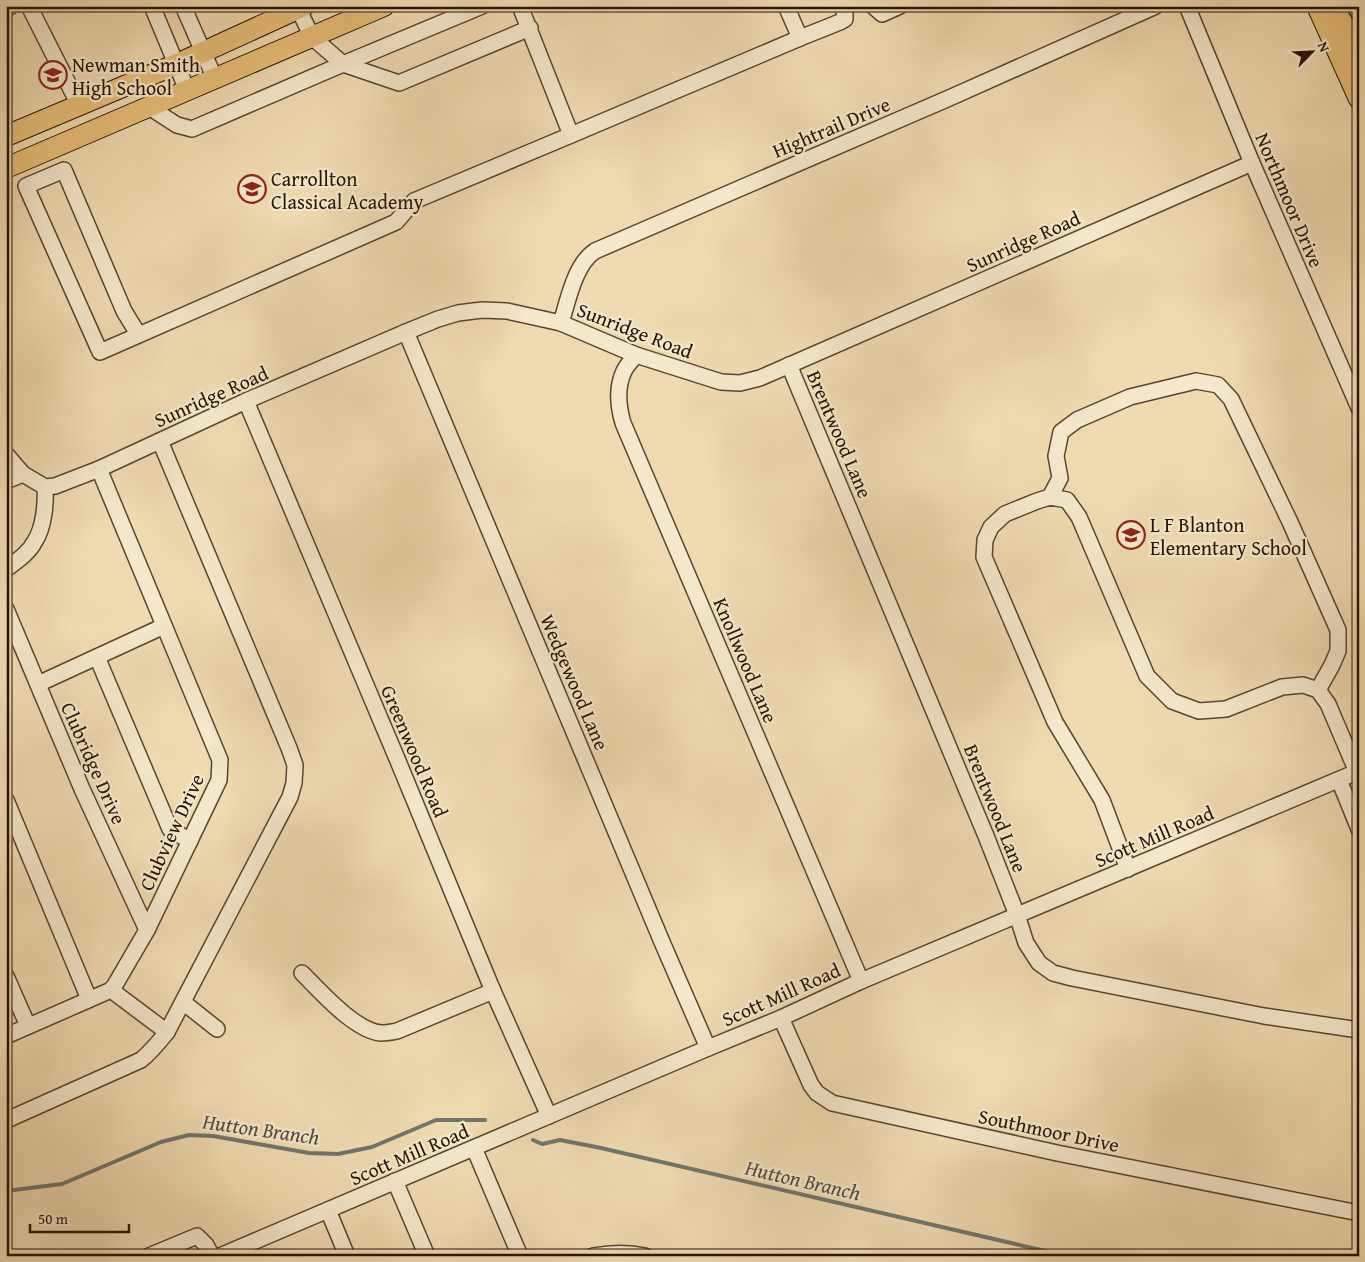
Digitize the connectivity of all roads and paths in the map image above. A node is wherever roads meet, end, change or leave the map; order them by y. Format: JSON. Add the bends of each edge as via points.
{"nodes":[{"id":1,"x":12,"y":6,"type":"edge"},
{"id":2,"x":30,"y":6,"type":"edge"},
{"id":3,"x":152,"y":6,"type":"edge"},
{"id":4,"x":182,"y":6,"type":"edge"},
{"id":5,"x":384,"y":6,"type":"edge"},
{"id":6,"x":482,"y":6,"type":"edge"},
{"id":7,"x":520,"y":6,"type":"edge"},
{"id":8,"x":842,"y":6,"type":"edge"},
{"id":9,"x":873,"y":6,"type":"edge"},
{"id":10,"x":900,"y":6,"type":"edge"},
{"id":11,"x":1156,"y":6,"type":"edge"},
{"id":12,"x":1187,"y":6,"type":"edge"},
{"id":13,"x":1317,"y":6,"type":"edge"},
{"id":14,"x":1331,"y":6,"type":"edge"},
{"id":15,"x":300,"y":7,"type":"edge"},
{"id":16,"x":791,"y":8,"type":"edge"},
{"id":17,"x":6,"y":9,"type":"edge"},
{"id":18,"x":530,"y":28,"type":"junction"},
{"id":19,"x":312,"y":37,"type":"junction"},
{"id":20,"x":800,"y":38,"type":"junction"},
{"id":21,"x":1359,"y":51,"type":"edge"},
{"id":22,"x":203,"y":52,"type":"junction"},
{"id":23,"x":177,"y":64,"type":"junction"},
{"id":24,"x":343,"y":64,"type":"junction"},
{"id":25,"x":215,"y":79,"type":"junction"},
{"id":26,"x":188,"y":90,"type":"junction"},
{"id":27,"x":1359,"y":99,"type":"edge"},
{"id":28,"x":78,"y":106,"type":"junction"},
{"id":29,"x":149,"y":107,"type":"junction"},
{"id":30,"x":571,"y":135,"type":"junction"},
{"id":31,"x":6,"y":136,"type":"edge"},
{"id":32,"x":66,"y":143,"type":"junction"},
{"id":33,"x":1252,"y":163,"type":"junction"},
{"id":34,"x":11,"y":166,"type":"edge"},
{"id":35,"x":64,"y":170,"type":"junction"},
{"id":36,"x":26,"y":186,"type":"junction"},
{"id":37,"x":561,"y":323,"type":"junction"},
{"id":38,"x":406,"y":332,"type":"junction"},
{"id":39,"x":138,"y":334,"type":"junction"},
{"id":40,"x":636,"y":355,"type":"junction"},
{"id":41,"x":790,"y":365,"type":"junction"},
{"id":42,"x":246,"y":401,"type":"junction"},
{"id":43,"x":1359,"y":408,"type":"edge"},
{"id":44,"x":160,"y":441,"type":"junction"},
{"id":45,"x":6,"y":454,"type":"edge"},
{"id":46,"x":99,"y":469,"type":"junction"},
{"id":47,"x":22,"y":474,"type":"junction"},
{"id":48,"x":6,"y":482,"type":"edge"},
{"id":49,"x":45,"y":487,"type":"junction"},
{"id":50,"x":1050,"y":497,"type":"junction"},
{"id":51,"x":6,"y":569,"type":"edge"},
{"id":52,"x":6,"y":610,"type":"edge"},
{"id":53,"x":164,"y":626,"type":"junction"},
{"id":54,"x":97,"y":657,"type":"junction"},
{"id":55,"x":38,"y":684,"type":"junction"},
{"id":56,"x":1318,"y":690,"type":"junction"},
{"id":57,"x":1358,"y":771,"type":"edge"},
{"id":58,"x":1339,"y":780,"type":"junction"},
{"id":59,"x":6,"y":800,"type":"edge"},
{"id":60,"x":1359,"y":829,"type":"edge"},
{"id":61,"x":190,"y":841,"type":"junction"},
{"id":62,"x":1128,"y":869,"type":"junction"},
{"id":63,"x":1017,"y":915,"type":"junction"},
{"id":64,"x":147,"y":930,"type":"junction"},
{"id":65,"x":302,"y":973,"type":"dead end"},
{"id":66,"x":6,"y":976,"type":"edge"},
{"id":67,"x":862,"y":981,"type":"junction"},
{"id":68,"x":111,"y":990,"type":"junction"},
{"id":69,"x":493,"y":991,"type":"junction"},
{"id":70,"x":90,"y":999,"type":"junction"},
{"id":71,"x":183,"y":1002,"type":"junction"},
{"id":72,"x":781,"y":1018,"type":"junction"},
{"id":73,"x":28,"y":1026,"type":"junction"},
{"id":74,"x":216,"y":1029,"type":"dead end"},
{"id":75,"x":1359,"y":1030,"type":"edge"},
{"id":76,"x":167,"y":1032,"type":"junction"},
{"id":77,"x":6,"y":1036,"type":"edge"},
{"id":78,"x":708,"y":1048,"type":"junction"},
{"id":79,"x":549,"y":1116,"type":"junction"},
{"id":80,"x":6,"y":1119,"type":"edge"},
{"id":81,"x":474,"y":1148,"type":"junction"},
{"id":82,"x":395,"y":1181,"type":"junction"},
{"id":83,"x":328,"y":1210,"type":"junction"},
{"id":84,"x":1359,"y":1213,"type":"edge"},
{"id":85,"x":149,"y":1256,"type":"edge"},
{"id":86,"x":212,"y":1256,"type":"edge"},
{"id":87,"x":220,"y":1256,"type":"edge"},
{"id":88,"x":347,"y":1256,"type":"edge"},
{"id":89,"x":427,"y":1256,"type":"edge"},
{"id":90,"x":520,"y":1256,"type":"edge"},
{"id":91,"x":593,"y":1256,"type":"edge"},
{"id":92,"x":645,"y":1256,"type":"edge"}],
"edges":[{"from":1,"to":17,"type":"street"},
{"from":2,"to":28,"type":"street"},
{"from":3,"to":23,"type":"street"},
{"from":4,"to":22,"type":"street"},
{"from":5,"to":19,"type":"main road"},
{"from":6,"to":24,"type":"street"},
{"from":7,"to":18,"type":"street"},
{"from":8,"to":20,"type":"street","via":[[844,19]]},
{"from":9,"to":10,"type":"street","via":[[882,14]]},
{"from":11,"to":37,"type":"street","name":"Hightrail Drive","via":[[595,251],[578,270]]},
{"from":12,"to":33,"type":"street","name":"Northmoor Drive"},
{"from":13,"to":27,"type":"main road"},
{"from":14,"to":21,"type":"highway"},
{"from":15,"to":19,"type":"street"},
{"from":15,"to":22,"type":"main road"},
{"from":16,"to":20,"type":"street"},
{"from":18,"to":24,"type":"street","via":[[399,83]]},
{"from":18,"to":30,"type":"street"},
{"from":19,"to":24,"type":"street"},
{"from":19,"to":25,"type":"main road"},
{"from":20,"to":30,"type":"street"},
{"from":22,"to":23,"type":"main road"},
{"from":22,"to":25,"type":"street"},
{"from":23,"to":26,"type":"street"},
{"from":23,"to":28,"type":"main road"},
{"from":24,"to":29,"type":"street","via":[[192,129],[177,125]]},
{"from":25,"to":26,"type":"main road"},
{"from":26,"to":29,"type":"main road"},
{"from":28,"to":31,"type":"main road"},
{"from":29,"to":32,"type":"main road"},
{"from":30,"to":39,"type":"street","via":[[414,201],[396,222]]},
{"from":32,"to":34,"type":"main road"},
{"from":32,"to":35,"type":"street"},
{"from":33,"to":41,"type":"street","name":"Sunridge Road"},
{"from":33,"to":43,"type":"street","name":"Northmoor Drive"},
{"from":34,"to":36,"type":"street"},
{"from":35,"to":36,"type":"street"},
{"from":35,"to":39,"type":"street","via":[[124,311]]},
{"from":36,"to":39,"type":"street","via":[[100,352]]},
{"from":37,"to":38,"type":"street","name":"Sunridge Road","via":[[507,311],[482,310],[458,313]]},
{"from":37,"to":40,"type":"street","name":"Sunridge Road"},
{"from":38,"to":42,"type":"street","name":"Sunridge Road"},
{"from":38,"to":78,"type":"street","name":"Wedgewood Lane"},
{"from":40,"to":41,"type":"street","name":"Sunridge Road","via":[[721,382],[740,383]]},
{"from":40,"to":67,"type":"street","name":"Knollwood Lane","via":[[624,372],[618,389],[618,406],[623,422]]},
{"from":41,"to":63,"type":"street","name":"Brentwood Lane"},
{"from":42,"to":44,"type":"street","name":"Sunridge Road"},
{"from":42,"to":69,"type":"street","name":"Greenwood Road"},
{"from":44,"to":46,"type":"street","name":"Sunridge Road"},
{"from":44,"to":71,"type":"street","via":[[295,765],[290,797]]},
{"from":45,"to":47,"type":"street"},
{"from":46,"to":49,"type":"street","name":"Sunridge Road"},
{"from":46,"to":53,"type":"street","name":"Clubview Drive"},
{"from":47,"to":48,"type":"street"},
{"from":47,"to":49,"type":"street"},
{"from":49,"to":51,"type":"street","via":[[46,498],[36,541]]},
{"from":50,"to":56,"type":"street","via":[[1067,500],[1079,517],[1147,676],[1172,701],[1199,711],[1226,709],[1282,687],[1303,685]]},
{"from":50,"to":56,"type":"street","via":[[1060,478],[1056,456],[1062,432],[1077,420],[1130,397],[1196,381],[1218,385],[1231,399],[1338,630],[1338,651]]},
{"from":50,"to":62,"type":"street","via":[[1005,514],[991,527],[985,540],[984,557],[1055,722],[1102,800]]},
{"from":52,"to":55,"type":"street","name":"Clubridge Drive"},
{"from":53,"to":54,"type":"street"},
{"from":53,"to":61,"type":"street","name":"Clubview Drive","via":[[220,760],[219,780]]},
{"from":54,"to":55,"type":"street"},
{"from":54,"to":61,"type":"street","via":[[170,830]]},
{"from":55,"to":64,"type":"street","name":"Clubridge Drive"},
{"from":56,"to":57,"type":"street","via":[[1328,704]]},
{"from":57,"to":58,"type":"street","name":"Scott Mill Road"},
{"from":58,"to":60,"type":"street"},
{"from":58,"to":62,"type":"street","name":"Scott Mill Road"},
{"from":59,"to":70,"type":"street"},
{"from":61,"to":64,"type":"street","name":"Clubview Drive"},
{"from":62,"to":63,"type":"street","name":"Scott Mill Road"},
{"from":63,"to":67,"type":"street","name":"Scott Mill Road"},
{"from":63,"to":75,"type":"street","name":"Brentwood Lane","via":[[1026,943],[1039,963],[1054,973],[1264,1016]]},
{"from":64,"to":68,"type":"street","name":"Clubview Drive"},
{"from":65,"to":69,"type":"street","via":[[356,1023],[381,1033],[397,1031]]},
{"from":66,"to":73,"type":"street"},
{"from":67,"to":72,"type":"street","name":"Scott Mill Road"},
{"from":68,"to":70,"type":"street"},
{"from":68,"to":76,"type":"street"},
{"from":69,"to":79,"type":"street","name":"Greenwood Road"},
{"from":70,"to":73,"type":"street"},
{"from":71,"to":74,"type":"street"},
{"from":71,"to":76,"type":"street"},
{"from":72,"to":78,"type":"street","name":"Scott Mill Road"},
{"from":72,"to":84,"type":"street","name":"Southmoor Drive","via":[[811,1085],[832,1103]]},
{"from":73,"to":77,"type":"street"},
{"from":76,"to":80,"type":"street","via":[[141,1060]]},
{"from":78,"to":79,"type":"street","name":"Scott Mill Road"},
{"from":79,"to":81,"type":"street","name":"Scott Mill Road"},
{"from":81,"to":82,"type":"street","name":"Scott Mill Road"},
{"from":81,"to":90,"type":"street"},
{"from":82,"to":83,"type":"street","name":"Scott Mill Road"},
{"from":82,"to":89,"type":"street"},
{"from":83,"to":87,"type":"street","name":"Scott Mill Road"},
{"from":83,"to":88,"type":"street"},
{"from":85,"to":86,"type":"street","via":[[196,1236]]},
{"from":91,"to":92,"type":"street","via":[[612,1253]]}]}
